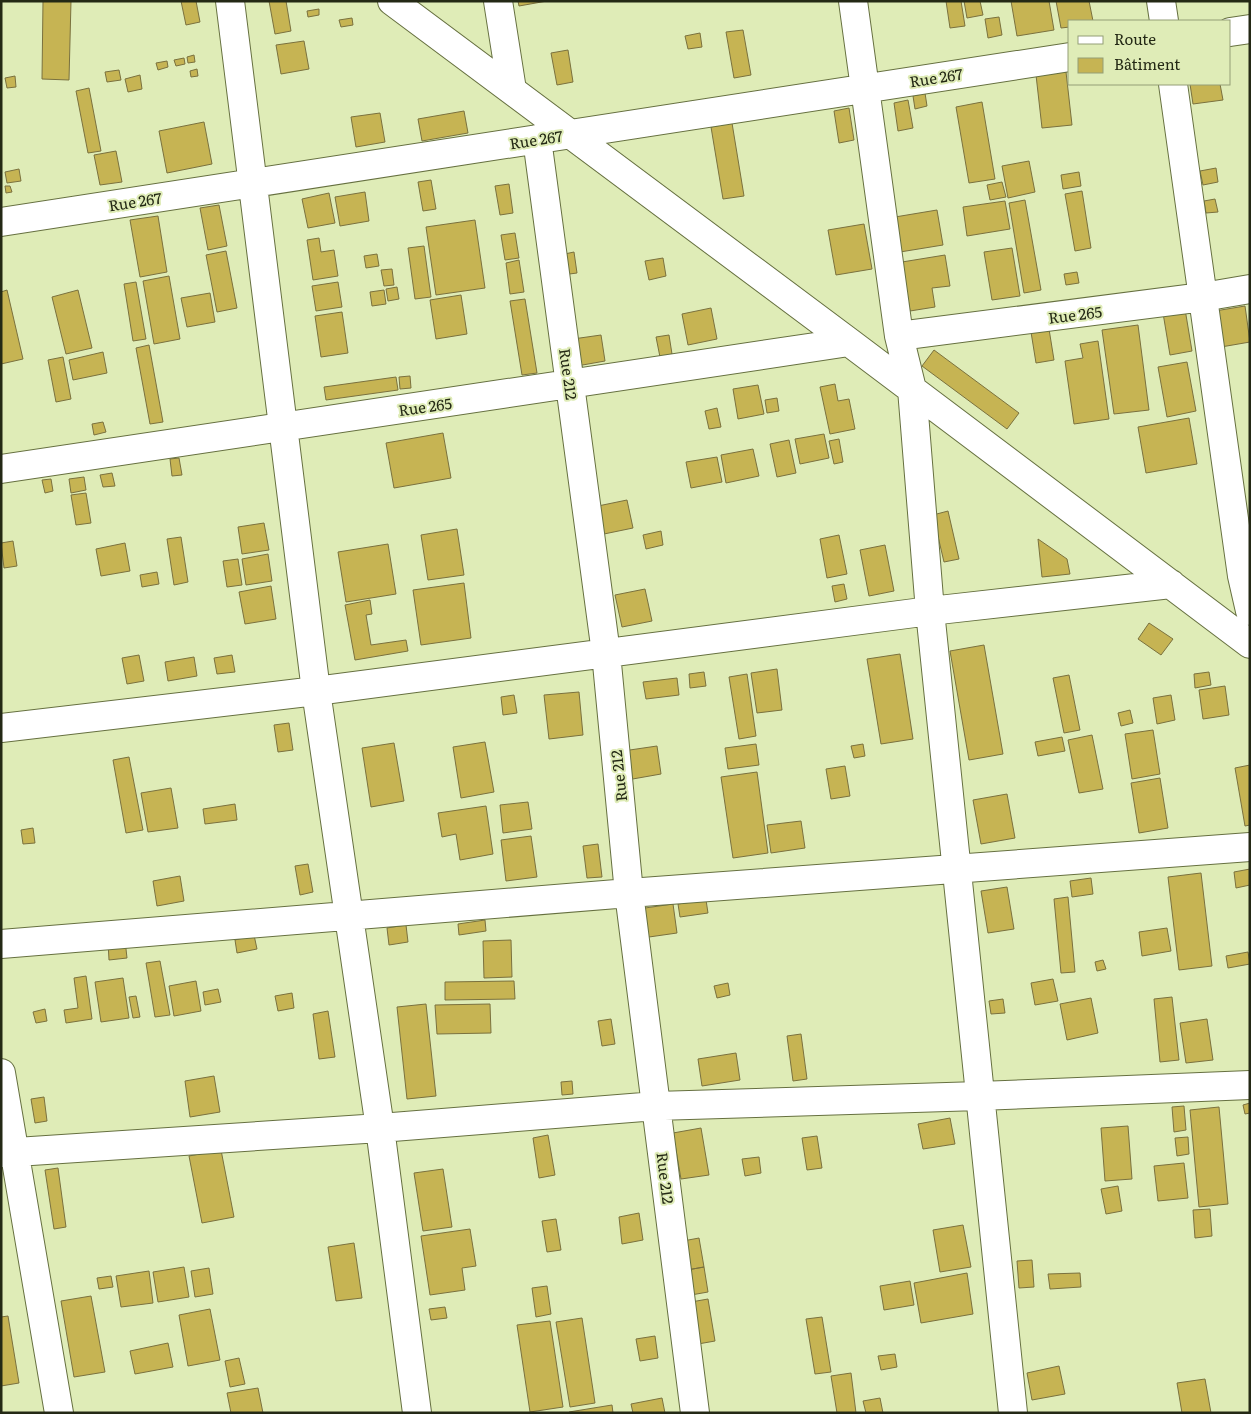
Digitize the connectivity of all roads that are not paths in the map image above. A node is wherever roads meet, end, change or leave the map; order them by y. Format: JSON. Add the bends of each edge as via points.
{"nodes":[{"id":1,"x":230,"y":1,"type":"edge"},
{"id":2,"x":392,"y":1,"type":"edge"},
{"id":3,"x":498,"y":1,"type":"edge"},
{"id":4,"x":853,"y":1,"type":"edge"},
{"id":5,"x":1161,"y":1,"type":"edge"},
{"id":6,"x":1164,"y":20,"type":"edge"},
{"id":7,"x":1250,"y":29,"type":"edge"},
{"id":8,"x":1231,"y":32,"type":"edge"},
{"id":9,"x":1068,"y":56,"type":"edge"},
{"id":10,"x":1172,"y":85,"type":"edge"},
{"id":11,"x":865,"y":88,"type":"junction"},
{"id":12,"x":512,"y":90,"type":"junction"},
{"id":13,"x":570,"y":134,"type":"junction"},
{"id":14,"x":537,"y":139,"type":"junction"},
{"id":15,"x":252,"y":184,"type":"junction"},
{"id":16,"x":1,"y":222,"type":"edge"},
{"id":17,"x":1250,"y":289,"type":"edge"},
{"id":18,"x":1203,"y":297,"type":"junction"},
{"id":19,"x":899,"y":336,"type":"junction"},
{"id":20,"x":849,"y":342,"type":"junction"},
{"id":21,"x":571,"y":384,"type":"junction"},
{"id":22,"x":912,"y":389,"type":"junction"},
{"id":23,"x":283,"y":427,"type":"junction"},
{"id":24,"x":1,"y":469,"type":"edge"},
{"id":25,"x":1246,"y":576,"type":"edge"},
{"id":26,"x":1171,"y":584,"type":"junction"},
{"id":27,"x":930,"y":611,"type":"junction"},
{"id":28,"x":1250,"y":612,"type":"edge"},
{"id":29,"x":1250,"y":644,"type":"edge"},
{"id":30,"x":606,"y":653,"type":"junction"},
{"id":31,"x":316,"y":692,"type":"junction"},
{"id":32,"x":1,"y":728,"type":"edge"},
{"id":33,"x":1250,"y":847,"type":"edge"},
{"id":34,"x":957,"y":869,"type":"junction"},
{"id":35,"x":629,"y":893,"type":"junction"},
{"id":36,"x":349,"y":916,"type":"junction"},
{"id":37,"x":1,"y":944,"type":"edge"},
{"id":38,"x":1,"y":1073,"type":"edge"},
{"id":39,"x":1250,"y":1084,"type":"edge"},
{"id":40,"x":979,"y":1096,"type":"junction"},
{"id":41,"x":656,"y":1106,"type":"junction"},
{"id":42,"x":380,"y":1128,"type":"junction"},
{"id":43,"x":8,"y":1153,"type":"edge"},
{"id":44,"x":59,"y":1413,"type":"edge"},
{"id":45,"x":417,"y":1413,"type":"edge"},
{"id":46,"x":695,"y":1413,"type":"edge"},
{"id":47,"x":1013,"y":1413,"type":"edge"}],
"edges":[{"from":1,"to":15,"type":"street"},
{"from":2,"to":12,"type":"street"},
{"from":3,"to":12,"type":"street"},
{"from":4,"to":11,"type":"street"},
{"from":5,"to":6,"type":"street"},
{"from":7,"to":8,"type":"street"},
{"from":9,"to":11,"type":"street","name":"Rue 267"},
{"from":10,"to":18,"type":"street"},
{"from":11,"to":13,"type":"street","name":"Rue 267"},
{"from":11,"to":19,"type":"street"},
{"from":12,"to":13,"type":"street"},
{"from":13,"to":14,"type":"street","name":"Rue 267"},
{"from":13,"to":20,"type":"street"},
{"from":14,"to":15,"type":"street","name":"Rue 267"},
{"from":14,"to":21,"type":"street","name":"Rue 212"},
{"from":15,"to":16,"type":"street","name":"Rue 267"},
{"from":15,"to":23,"type":"street"},
{"from":17,"to":18,"type":"street","name":"Rue 265"},
{"from":18,"to":19,"type":"street","name":"Rue 265"},
{"from":18,"to":25,"type":"street"},
{"from":19,"to":22,"type":"street"},
{"from":20,"to":21,"type":"street","name":"Rue 265"},
{"from":20,"to":22,"type":"street"},
{"from":21,"to":23,"type":"street","name":"Rue 265"},
{"from":21,"to":30,"type":"street","name":"Rue 212"},
{"from":22,"to":26,"type":"street"},
{"from":22,"to":27,"type":"street"},
{"from":23,"to":24,"type":"street","name":"Rue 265"},
{"from":23,"to":31,"type":"street"},
{"from":25,"to":28,"type":"street"},
{"from":26,"to":27,"type":"street"},
{"from":26,"to":29,"type":"street"},
{"from":27,"to":30,"type":"street"},
{"from":27,"to":34,"type":"street"},
{"from":30,"to":31,"type":"street"},
{"from":30,"to":35,"type":"street","name":"Rue 212"},
{"from":31,"to":32,"type":"street"},
{"from":31,"to":36,"type":"street"},
{"from":33,"to":34,"type":"street"},
{"from":34,"to":35,"type":"street"},
{"from":34,"to":40,"type":"street"},
{"from":35,"to":36,"type":"street"},
{"from":35,"to":41,"type":"street","name":"Rue 212"},
{"from":36,"to":37,"type":"street"},
{"from":36,"to":42,"type":"street"},
{"from":38,"to":43,"type":"street"},
{"from":39,"to":40,"type":"street"},
{"from":40,"to":41,"type":"street"},
{"from":40,"to":47,"type":"street"},
{"from":41,"to":42,"type":"street"},
{"from":41,"to":46,"type":"street","name":"Rue 212"},
{"from":42,"to":43,"type":"street"},
{"from":42,"to":45,"type":"street"},
{"from":43,"to":44,"type":"street"}]}
